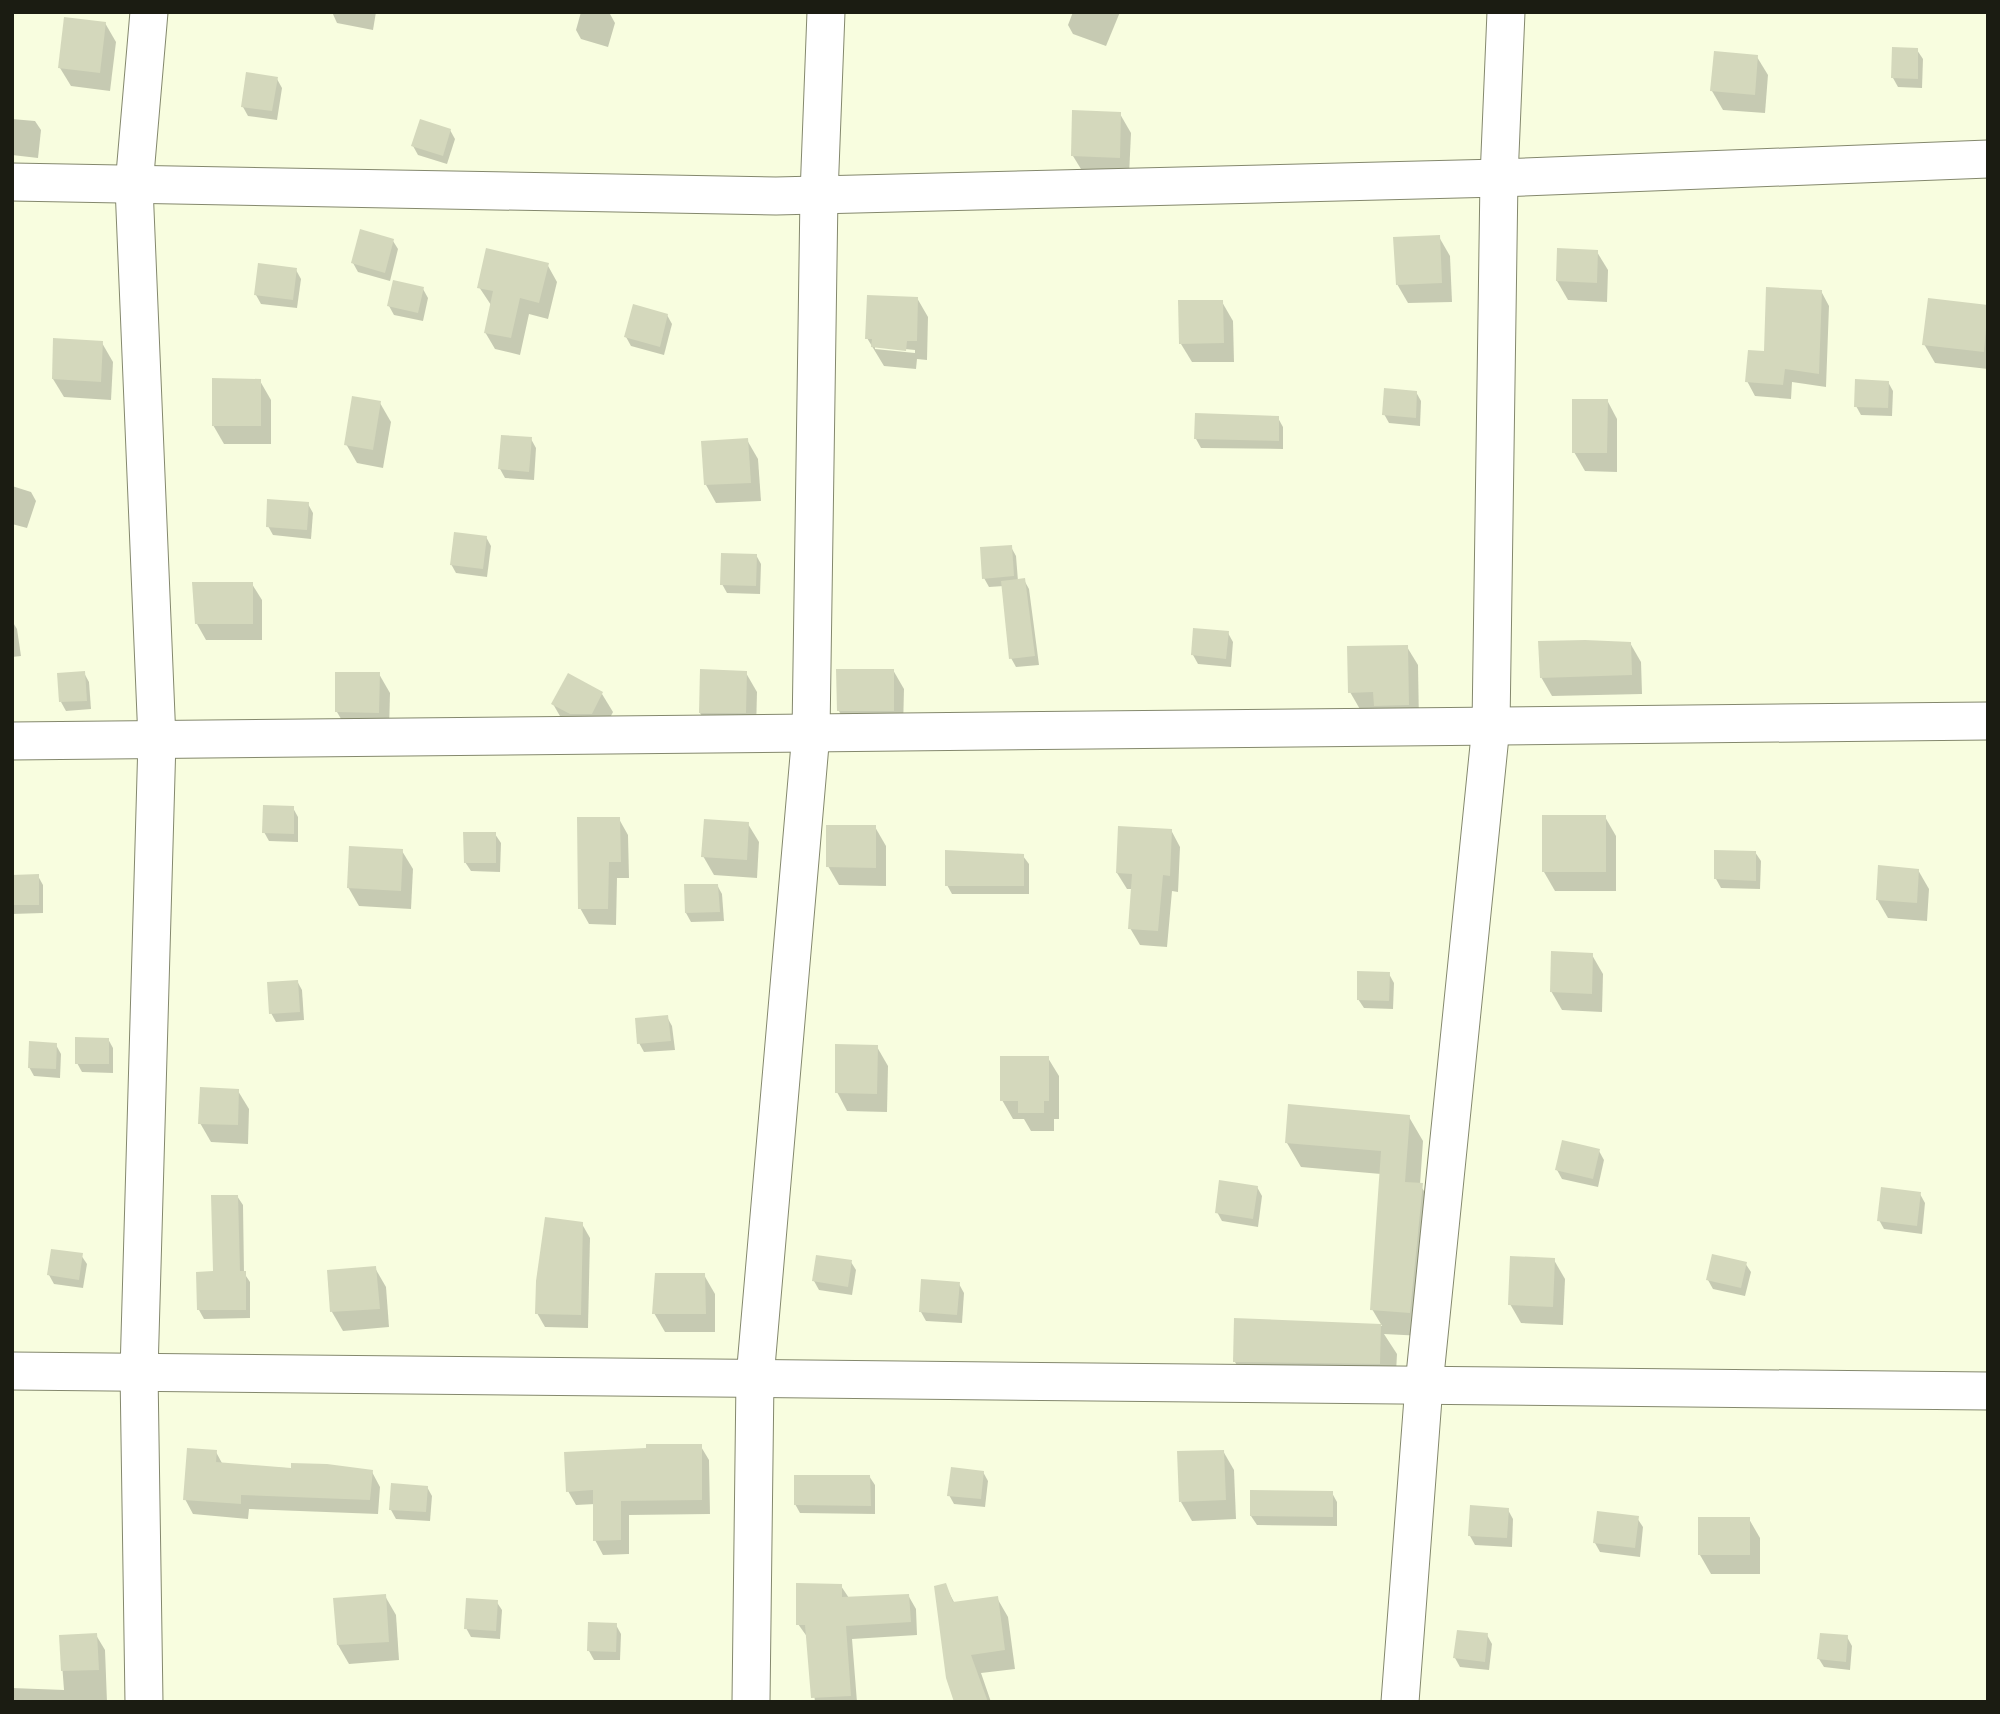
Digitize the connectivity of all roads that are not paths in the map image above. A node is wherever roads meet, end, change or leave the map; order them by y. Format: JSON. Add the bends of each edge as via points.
{"nodes":[{"id":1,"x":149,"y":12,"type":"edge"},
{"id":2,"x":826,"y":12,"type":"edge"},
{"id":3,"x":1506,"y":12,"type":"edge"},
{"id":4,"x":1988,"y":159,"type":"edge"},
{"id":5,"x":1499,"y":178,"type":"junction"},
{"id":6,"x":12,"y":182,"type":"edge"},
{"id":7,"x":134,"y":186,"type":"junction"},
{"id":8,"x":819,"y":195,"type":"junction"},
{"id":9,"x":1988,"y":721,"type":"edge"},
{"id":10,"x":1491,"y":726,"type":"junction"},
{"id":11,"x":811,"y":733,"type":"junction"},
{"id":12,"x":157,"y":740,"type":"junction"},
{"id":13,"x":12,"y":741,"type":"edge"},
{"id":14,"x":12,"y":1371,"type":"edge"},
{"id":15,"x":139,"y":1372,"type":"junction"},
{"id":16,"x":755,"y":1378,"type":"junction"},
{"id":17,"x":1424,"y":1385,"type":"junction"},
{"id":18,"x":1988,"y":1391,"type":"edge"},
{"id":19,"x":144,"y":1702,"type":"edge"},
{"id":20,"x":751,"y":1702,"type":"edge"},
{"id":21,"x":1400,"y":1702,"type":"edge"}],
"edges":[{"from":1,"to":7,"type":"street"},
{"from":2,"to":8,"type":"street"},
{"from":3,"to":5,"type":"street"},
{"from":4,"to":5,"type":"street"},
{"from":5,"to":8,"type":"street"},
{"from":5,"to":10,"type":"street"},
{"from":6,"to":7,"type":"street"},
{"from":7,"to":8,"type":"street"},
{"from":7,"to":12,"type":"street"},
{"from":8,"to":11,"type":"street"},
{"from":9,"to":10,"type":"street"},
{"from":10,"to":11,"type":"street"},
{"from":10,"to":17,"type":"street"},
{"from":11,"to":12,"type":"street"},
{"from":11,"to":16,"type":"street"},
{"from":12,"to":13,"type":"street"},
{"from":12,"to":15,"type":"street"},
{"from":14,"to":15,"type":"street"},
{"from":15,"to":16,"type":"street"},
{"from":15,"to":19,"type":"street"},
{"from":16,"to":17,"type":"street"},
{"from":16,"to":20,"type":"street"},
{"from":17,"to":18,"type":"street"},
{"from":17,"to":21,"type":"street"}]}
